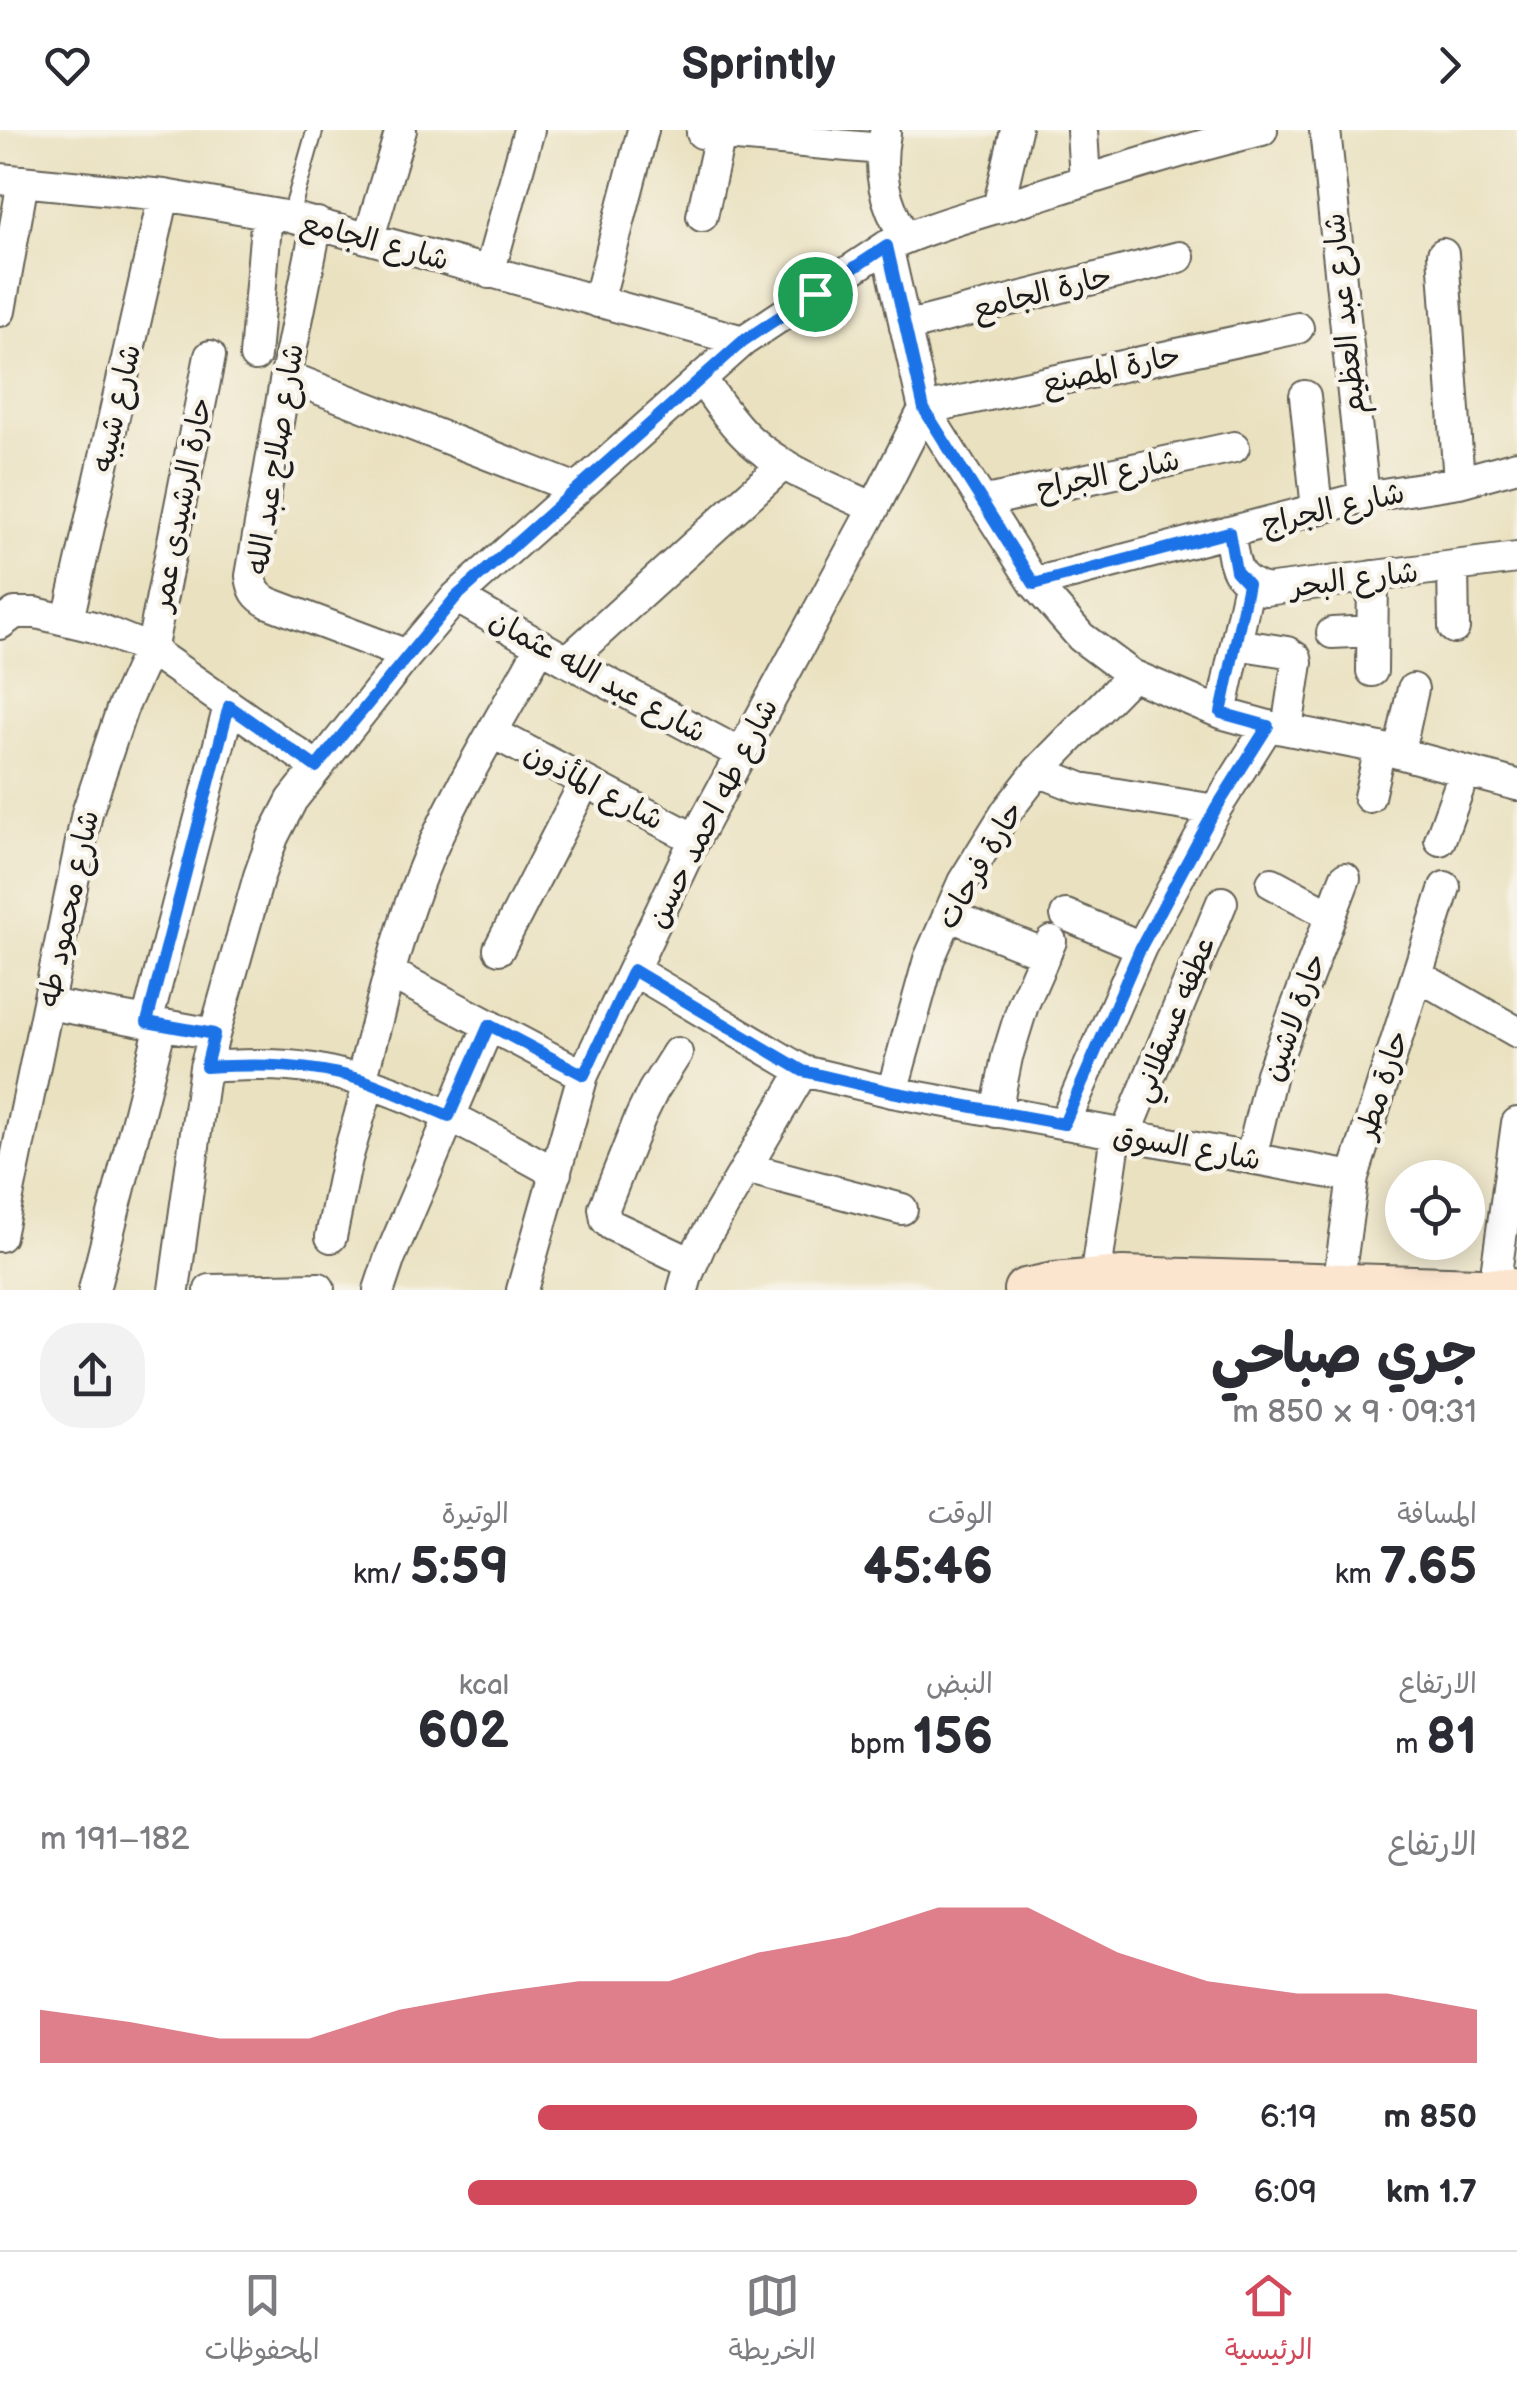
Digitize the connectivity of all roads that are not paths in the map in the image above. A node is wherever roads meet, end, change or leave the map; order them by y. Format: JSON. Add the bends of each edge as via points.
{"nodes":[{"id":1,"x":314,"y":130,"type":"edge"},
{"id":2,"x":401,"y":130,"type":"edge"},
{"id":3,"x":529,"y":130,"type":"edge"},
{"id":4,"x":643,"y":130,"type":"edge"},
{"id":5,"x":1016,"y":130,"type":"edge"},
{"id":6,"x":1082,"y":130,"type":"edge"},
{"id":7,"x":1262,"y":130,"type":"edge"},
{"id":8,"x":1325,"y":130,"type":"edge"},
{"id":9,"x":759,"y":134,"type":"edge"},
{"id":10,"x":884,"y":139,"type":"edge"},
{"id":11,"x":1189,"y":139,"type":"edge"},
{"id":12,"x":11,"y":179,"type":"edge"},
{"id":13,"x":1085,"y":181,"type":"junction"},
{"id":14,"x":164,"y":195,"type":"junction"},
{"id":15,"x":998,"y":208,"type":"junction"},
{"id":16,"x":702,"y":216,"type":"dead end"},
{"id":17,"x":291,"y":218,"type":"junction"},
{"id":18,"x":369,"y":237,"type":"junction"},
{"id":19,"x":896,"y":242,"type":"junction"},
{"id":20,"x":1442,"y":254,"type":"dead end"},
{"id":21,"x":1180,"y":257,"type":"dead end"},
{"id":22,"x":490,"y":273,"type":"junction"},
{"id":23,"x":598,"y":302,"type":"junction"},
{"id":24,"x":0,"y":311,"type":"edge"},
{"id":25,"x":905,"y":327,"type":"junction"},
{"id":26,"x":1298,"y":328,"type":"dead end"},
{"id":27,"x":743,"y":341,"type":"junction"},
{"id":28,"x":210,"y":356,"type":"dead end"},
{"id":29,"x":256,"y":356,"type":"dead end"},
{"id":30,"x":286,"y":376,"type":"junction"},
{"id":31,"x":700,"y":379,"type":"junction"},
{"id":32,"x":1305,"y":396,"type":"dead end"},
{"id":33,"x":924,"y":409,"type":"junction"},
{"id":34,"x":1234,"y":447,"type":"dead end"},
{"id":35,"x":784,"y":464,"type":"junction"},
{"id":36,"x":1517,"y":466,"type":"edge"},
{"id":37,"x":1458,"y":482,"type":"junction"},
{"id":38,"x":577,"y":489,"type":"junction"},
{"id":39,"x":1364,"y":497,"type":"junction"},
{"id":40,"x":982,"y":502,"type":"junction"},
{"id":41,"x":874,"y":508,"type":"junction"},
{"id":42,"x":1317,"y":509,"type":"junction"},
{"id":43,"x":1229,"y":532,"type":"junction"},
{"id":44,"x":1517,"y":558,"type":"edge"},
{"id":45,"x":1454,"y":567,"type":"junction"},
{"id":46,"x":1373,"y":576,"type":"junction"},
{"id":47,"x":1034,"y":584,"type":"junction"},
{"id":48,"x":1248,"y":584,"type":"junction"},
{"id":49,"x":456,"y":597,"type":"junction"},
{"id":50,"x":68,"y":620,"type":"junction"},
{"id":51,"x":0,"y":624,"type":"edge"},
{"id":52,"x":1454,"y":628,"type":"dead end"},
{"id":53,"x":1372,"y":631,"type":"junction"},
{"id":54,"x":1332,"y":633,"type":"dead end"},
{"id":55,"x":1236,"y":644,"type":"junction"},
{"id":56,"x":150,"y":650,"type":"junction"},
{"id":57,"x":554,"y":653,"type":"junction"},
{"id":58,"x":406,"y":655,"type":"junction"},
{"id":59,"x":1372,"y":671,"type":"dead end"},
{"id":60,"x":1132,"y":675,"type":"junction"},
{"id":61,"x":1413,"y":689,"type":"dead end"},
{"id":62,"x":229,"y":706,"type":"junction"},
{"id":63,"x":1221,"y":713,"type":"junction"},
{"id":64,"x":1278,"y":727,"type":"junction"},
{"id":65,"x":493,"y":733,"type":"junction"},
{"id":66,"x":1389,"y":750,"type":"junction"},
{"id":67,"x":741,"y":754,"type":"junction"},
{"id":68,"x":316,"y":767,"type":"junction"},
{"id":69,"x":1038,"y":771,"type":"junction"},
{"id":70,"x":1465,"y":771,"type":"junction"},
{"id":71,"x":585,"y":782,"type":"junction"},
{"id":72,"x":1517,"y":784,"type":"edge"},
{"id":73,"x":1368,"y":797,"type":"dead end"},
{"id":74,"x":1215,"y":810,"type":"junction"},
{"id":75,"x":695,"y":838,"type":"junction"},
{"id":76,"x":1440,"y":840,"type":"dead end"},
{"id":77,"x":1345,"y":878,"type":"dead end"},
{"id":78,"x":1272,"y":883,"type":"dead end"},
{"id":79,"x":1445,"y":886,"type":"dead end"},
{"id":80,"x":1222,"y":902,"type":"dead end"},
{"id":81,"x":948,"y":915,"type":"junction"},
{"id":82,"x":1331,"y":915,"type":"junction"},
{"id":83,"x":1054,"y":937,"type":"junction"},
{"id":84,"x":1141,"y":947,"type":"junction"},
{"id":85,"x":499,"y":949,"type":"dead end"},
{"id":86,"x":633,"y":970,"type":"junction"},
{"id":87,"x":390,"y":973,"type":"junction"},
{"id":88,"x":1417,"y":975,"type":"junction"},
{"id":89,"x":48,"y":1004,"type":"junction"},
{"id":90,"x":154,"y":1023,"type":"junction"},
{"id":91,"x":489,"y":1025,"type":"junction"},
{"id":92,"x":1517,"y":1032,"type":"edge"},
{"id":93,"x":214,"y":1034,"type":"junction"},
{"id":94,"x":677,"y":1053,"type":"dead end"},
{"id":95,"x":206,"y":1067,"type":"junction"},
{"id":96,"x":803,"y":1071,"type":"junction"},
{"id":97,"x":584,"y":1075,"type":"junction"},
{"id":98,"x":365,"y":1082,"type":"junction"},
{"id":99,"x":892,"y":1092,"type":"junction"},
{"id":100,"x":996,"y":1112,"type":"junction"},
{"id":101,"x":449,"y":1116,"type":"junction"},
{"id":102,"x":1517,"y":1123,"type":"edge"},
{"id":103,"x":1064,"y":1124,"type":"junction"},
{"id":104,"x":1120,"y":1135,"type":"junction"},
{"id":105,"x":1252,"y":1158,"type":"junction"},
{"id":106,"x":746,"y":1168,"type":"junction"},
{"id":107,"x":556,"y":1172,"type":"junction"},
{"id":108,"x":1353,"y":1176,"type":"junction"},
{"id":109,"x":902,"y":1209,"type":"dead end"},
{"id":110,"x":0,"y":1236,"type":"edge"},
{"id":111,"x":331,"y":1237,"type":"dead end"},
{"id":112,"x":688,"y":1276,"type":"edge"},
{"id":113,"x":1096,"y":1279,"type":"junction"},
{"id":114,"x":1338,"y":1286,"type":"junction"},
{"id":115,"x":320,"y":1288,"type":"edge"},
{"id":116,"x":1503,"y":1289,"type":"edge"},
{"id":117,"x":94,"y":1290,"type":"edge"},
{"id":118,"x":174,"y":1290,"type":"edge"},
{"id":119,"x":210,"y":1290,"type":"edge"},
{"id":120,"x":379,"y":1290,"type":"edge"},
{"id":121,"x":522,"y":1290,"type":"edge"},
{"id":122,"x":1024,"y":1290,"type":"edge"}],
"edges":[{"from":1,"to":17,"type":"lane"},
{"from":2,"to":18,"type":"street"},
{"from":3,"to":22,"type":"street"},
{"from":4,"to":23,"type":"street"},
{"from":5,"to":15,"type":"street"},
{"from":6,"to":13,"type":"street"},
{"from":7,"to":11,"type":"street"},
{"from":8,"to":39,"type":"street","name":"شارع عبد العظيم"},
{"from":9,"to":10,"type":"street"},
{"from":9,"to":16,"type":"street","via":[[711,134]]},
{"from":10,"to":19,"type":"street","via":[[882,180]]},
{"from":11,"to":13,"type":"street"},
{"from":12,"to":14,"type":"street","name":"شارع الجامع"},
{"from":12,"to":24,"type":"street"},
{"from":13,"to":15,"type":"street"},
{"from":14,"to":17,"type":"street","name":"شارع الجامع"},
{"from":14,"to":50,"type":"street","name":"شارع شيبه"},
{"from":15,"to":19,"type":"street"},
{"from":17,"to":18,"type":"street","name":"شارع الجامع"},
{"from":17,"to":29,"type":"street"},
{"from":17,"to":30,"type":"street","name":"شارع صلاح عبد الله"},
{"from":18,"to":22,"type":"street","name":"شارع الجامع"},
{"from":19,"to":25,"type":"street"},
{"from":19,"to":27,"type":"street"},
{"from":20,"to":37,"type":"street"},
{"from":21,"to":25,"type":"street","name":"حارة الجامع"},
{"from":22,"to":23,"type":"street","name":"شارع الجامع"},
{"from":23,"to":27,"type":"street","name":"شارع الجامع"},
{"from":25,"to":33,"type":"street"},
{"from":26,"to":33,"type":"street","name":"حارة المصنع"},
{"from":27,"to":31,"type":"street"},
{"from":28,"to":56,"type":"street","name":"حارة الرشيدى عمر"},
{"from":30,"to":38,"type":"street"},
{"from":30,"to":58,"type":"street","name":"شارع صلاح عبد الله","via":[[252,587],[269,603]]},
{"from":31,"to":35,"type":"street","via":[[748,438]]},
{"from":31,"to":38,"type":"street"},
{"from":32,"to":42,"type":"street"},
{"from":33,"to":40,"type":"street"},
{"from":33,"to":41,"type":"street","name":"شارع طه احمد حسن"},
{"from":34,"to":40,"type":"street","name":"شارع الجراح"},
{"from":35,"to":41,"type":"street"},
{"from":35,"to":57,"type":"street"},
{"from":36,"to":37,"type":"street","name":"شارع الجراج"},
{"from":37,"to":39,"type":"street","name":"شارع الجراج"},
{"from":38,"to":49,"type":"street"},
{"from":39,"to":42,"type":"street","name":"شارع الجراج"},
{"from":40,"to":47,"type":"street"},
{"from":41,"to":67,"type":"street","name":"شارع طه احمد حسن"},
{"from":42,"to":43,"type":"street","name":"شارع الجراج"},
{"from":43,"to":47,"type":"street","name":"شارع الجراج"},
{"from":43,"to":48,"type":"street","name":"شارع البحر","via":[[1236,571]]},
{"from":44,"to":45,"type":"street","name":"شارع البحر"},
{"from":45,"to":46,"type":"street","name":"شارع البحر"},
{"from":45,"to":52,"type":"street"},
{"from":46,"to":48,"type":"street","name":"شارع البحر","via":[[1265,590]]},
{"from":46,"to":53,"type":"street"},
{"from":47,"to":60,"type":"street","via":[[1081,637]]},
{"from":48,"to":55,"type":"street"},
{"from":49,"to":57,"type":"street","name":"شارع عبد الله عثمان"},
{"from":49,"to":58,"type":"street"},
{"from":50,"to":51,"type":"street","via":[[16,613]]},
{"from":50,"to":56,"type":"street"},
{"from":53,"to":54,"type":"street"},
{"from":53,"to":59,"type":"street"},
{"from":55,"to":63,"type":"street"},
{"from":55,"to":64,"type":"street","via":[[1296,658]]},
{"from":56,"to":62,"type":"street"},
{"from":56,"to":89,"type":"street","name":"شارع محمود طه","via":[[86,813]]},
{"from":57,"to":65,"type":"street"},
{"from":57,"to":67,"type":"street","name":"شارع عبد الله عثمان"},
{"from":58,"to":68,"type":"street"},
{"from":60,"to":63,"type":"street"},
{"from":60,"to":69,"type":"street","name":"حارة فرحات"},
{"from":61,"to":66,"type":"street"},
{"from":62,"to":68,"type":"street"},
{"from":62,"to":90,"type":"street"},
{"from":63,"to":64,"type":"street"},
{"from":64,"to":66,"type":"street"},
{"from":64,"to":74,"type":"street"},
{"from":65,"to":71,"type":"street","name":"شارع المأذون"},
{"from":65,"to":87,"type":"street","via":[[433,846]]},
{"from":66,"to":70,"type":"street"},
{"from":66,"to":73,"type":"street"},
{"from":67,"to":75,"type":"street","name":"شارع طه احمد حسن"},
{"from":68,"to":93,"type":"street","via":[[273,838]]},
{"from":69,"to":74,"type":"street","via":[[1081,788]]},
{"from":69,"to":81,"type":"street","name":"حارة فرحات"},
{"from":70,"to":72,"type":"street"},
{"from":70,"to":76,"type":"street"},
{"from":71,"to":75,"type":"street","name":"شارع المأذون"},
{"from":71,"to":85,"type":"street"},
{"from":74,"to":84,"type":"street"},
{"from":75,"to":86,"type":"street","name":"شارع طه احمد حسن"},
{"from":77,"to":82,"type":"street","name":"حارة لاشين"},
{"from":78,"to":82,"type":"street"},
{"from":79,"to":88,"type":"street","name":"حارة مطر"},
{"from":80,"to":104,"type":"street","name":"عطفه عسقلاني"},
{"from":81,"to":83,"type":"street"},
{"from":81,"to":99,"type":"street","name":"حارة فرحات"},
{"from":82,"to":105,"type":"street","name":"حارة لاشين","via":[[1271,1074]]},
{"from":83,"to":84,"type":"street"},
{"from":83,"to":100,"type":"street","via":[[1023,1005]]},
{"from":84,"to":103,"type":"street"},
{"from":86,"to":96,"type":"street","name":"شارع السوق"},
{"from":86,"to":97,"type":"street","name":"شارع طه احمد حسن"},
{"from":87,"to":91,"type":"street"},
{"from":87,"to":98,"type":"street"},
{"from":88,"to":92,"type":"street"},
{"from":88,"to":108,"type":"street","name":"حارة مطر"},
{"from":89,"to":90,"type":"street"},
{"from":89,"to":110,"type":"street","name":"شارع محمود طه"},
{"from":90,"to":93,"type":"street"},
{"from":90,"to":117,"type":"street"},
{"from":91,"to":97,"type":"street"},
{"from":91,"to":101,"type":"street"},
{"from":93,"to":95,"type":"street"},
{"from":94,"to":112,"type":"street","via":[[640,1118],[604,1214]]},
{"from":95,"to":98,"type":"street","via":[[261,1064]]},
{"from":95,"to":118,"type":"street"},
{"from":96,"to":99,"type":"street","name":"شارع السوق"},
{"from":96,"to":106,"type":"street"},
{"from":97,"to":107,"type":"street","name":"شارع طه احمد حسن"},
{"from":98,"to":101,"type":"street"},
{"from":98,"to":111,"type":"street"},
{"from":99,"to":100,"type":"street","name":"شارع السوق"},
{"from":100,"to":103,"type":"street","name":"شارع السوق"},
{"from":101,"to":107,"type":"street"},
{"from":101,"to":120,"type":"street"},
{"from":102,"to":116,"type":"street"},
{"from":103,"to":104,"type":"street","name":"شارع السوق"},
{"from":104,"to":105,"type":"street","name":"شارع السوق"},
{"from":104,"to":113,"type":"street","name":"عطفه عسقلاني"},
{"from":105,"to":108,"type":"street","name":"شارع السوق"},
{"from":106,"to":109,"type":"street"},
{"from":106,"to":112,"type":"street"},
{"from":107,"to":121,"type":"street","name":"شارع طه احمد حسن"},
{"from":108,"to":114,"type":"street","name":"حارة مطر"},
{"from":113,"to":114,"type":"main road"},
{"from":113,"to":122,"type":"main road"},
{"from":114,"to":116,"type":"main road"},
{"from":115,"to":119,"type":"street"}]}
